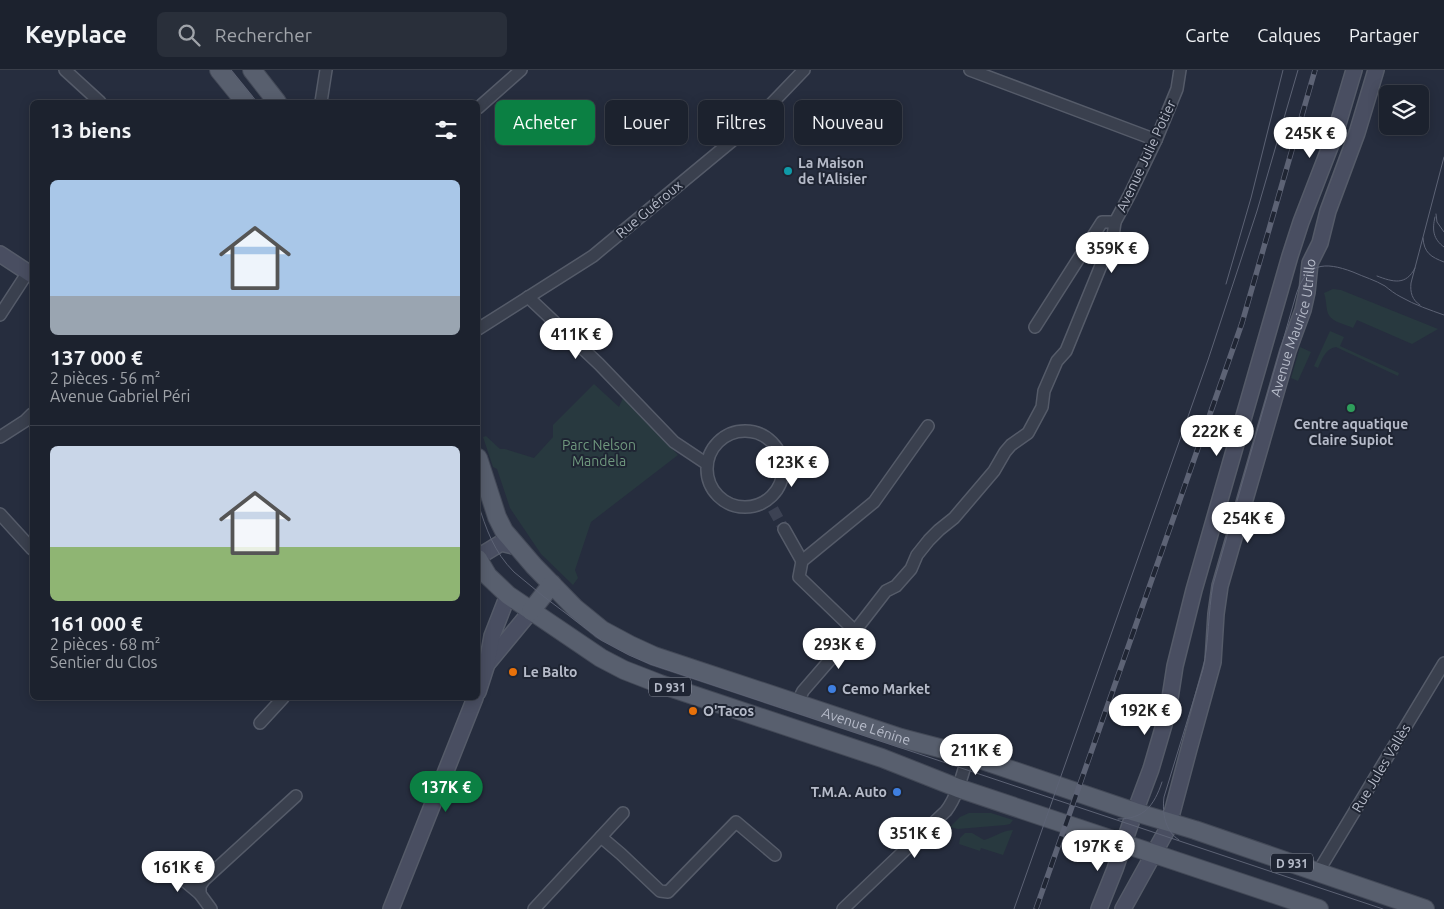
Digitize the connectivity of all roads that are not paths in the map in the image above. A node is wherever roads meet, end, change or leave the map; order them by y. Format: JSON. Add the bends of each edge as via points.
{"nodes":[{"id":1,"x":65,"y":70,"type":"edge"},
{"id":2,"x":220,"y":70,"type":"edge"},
{"id":3,"x":252,"y":70,"type":"edge"},
{"id":4,"x":326,"y":70,"type":"edge"},
{"id":5,"x":521,"y":70,"type":"edge"},
{"id":6,"x":804,"y":70,"type":"edge"},
{"id":7,"x":970,"y":70,"type":"edge"},
{"id":8,"x":1180,"y":70,"type":"edge"},
{"id":9,"x":1354,"y":70,"type":"edge"},
{"id":10,"x":1376,"y":70,"type":"edge"},
{"id":11,"x":98,"y":100,"type":"edge"},
{"id":12,"x":243,"y":100,"type":"edge"},
{"id":13,"x":275,"y":100,"type":"edge"},
{"id":14,"x":321,"y":100,"type":"edge"},
{"id":15,"x":480,"y":106,"type":"edge"},
{"id":16,"x":1156,"y":140,"type":"junction"},
{"id":17,"x":1115,"y":222,"type":"junction"},
{"id":18,"x":0,"y":254,"type":"edge"},
{"id":19,"x":30,"y":274,"type":"edge"},
{"id":20,"x":528,"y":297,"type":"junction"},
{"id":21,"x":0,"y":315,"type":"edge"},
{"id":22,"x":1035,"y":327,"type":"dead end"},
{"id":23,"x":480,"y":328,"type":"edge"},
{"id":24,"x":30,"y":416,"type":"edge"},
{"id":25,"x":928,"y":426,"type":"dead end"},
{"id":26,"x":0,"y":437,"type":"edge"},
{"id":27,"x":480,"y":464,"type":"edge"},
{"id":28,"x":707,"y":464,"type":"junction"},
{"id":29,"x":0,"y":514,"type":"edge"},
{"id":30,"x":784,"y":529,"type":"tunnel mouth"},
{"id":31,"x":30,"y":547,"type":"edge"},
{"id":32,"x":517,"y":547,"type":"junction"},
{"id":33,"x":480,"y":557,"type":"edge"},
{"id":34,"x":802,"y":561,"type":"junction"},
{"id":35,"x":480,"y":562,"type":"edge"},
{"id":36,"x":552,"y":584,"type":"junction"},
{"id":37,"x":508,"y":595,"type":"junction"},
{"id":38,"x":531,"y":612,"type":"junction"},
{"id":39,"x":855,"y":631,"type":"junction"},
{"id":40,"x":487,"y":664,"type":"junction"},
{"id":41,"x":1444,"y":664,"type":"edge"},
{"id":42,"x":480,"y":686,"type":"edge"},
{"id":43,"x":281,"y":700,"type":"edge"},
{"id":44,"x":475,"y":700,"type":"edge"},
{"id":45,"x":797,"y":703,"type":"junction"},
{"id":46,"x":260,"y":723,"type":"dead end"},
{"id":47,"x":968,"y":756,"type":"junction"},
{"id":48,"x":958,"y":788,"type":"junction"},
{"id":49,"x":296,"y":796,"type":"dead end"},
{"id":50,"x":623,"y":812,"type":"dead end"},
{"id":51,"x":1135,"y":812,"type":"junction"},
{"id":52,"x":1170,"y":822,"type":"junction"},
{"id":53,"x":601,"y":837,"type":"junction"},
{"id":54,"x":1123,"y":844,"type":"junction"},
{"id":55,"x":1154,"y":854,"type":"junction"},
{"id":56,"x":776,"y":855,"type":"dead end"},
{"id":57,"x":162,"y":862,"type":"dead end"},
{"id":58,"x":1318,"y":872,"type":"junction"},
{"id":59,"x":200,"y":894,"type":"junction"},
{"id":60,"x":1387,"y":902,"type":"edge"},
{"id":61,"x":211,"y":909,"type":"edge"},
{"id":62,"x":391,"y":909,"type":"edge"},
{"id":63,"x":534,"y":909,"type":"edge"},
{"id":64,"x":843,"y":909,"type":"edge"},
{"id":65,"x":1099,"y":909,"type":"edge"},
{"id":66,"x":1123,"y":909,"type":"edge"},
{"id":67,"x":1319,"y":909,"type":"edge"},
{"id":68,"x":1425,"y":909,"type":"edge"}],
"edges":[{"from":1,"to":11,"type":"street"},
{"from":2,"to":12,"type":"main road"},
{"from":3,"to":13,"type":"main road"},
{"from":4,"to":14,"type":"street"},
{"from":5,"to":15,"type":"street"},
{"from":6,"to":20,"type":"street","name":"Rue Guéroux","via":[[750,126],[592,256]]},
{"from":7,"to":16,"type":"street"},
{"from":8,"to":16,"type":"street","name":"Avenue Julie Potier","via":[[1177,89]]},
{"from":9,"to":51,"type":"street","name":"Avenue Maurice Utrillo","via":[[1335,134],[1290,256],[1194,590],[1175,666],[1168,711]]},
{"from":10,"to":52,"type":"street","name":"Avenue Maurice Utrillo","via":[[1320,242],[1310,263],[1303,310],[1288,351],[1220,586],[1213,662]]},
{"from":16,"to":17,"type":"street","name":"Avenue Julie Potier"},
{"from":17,"to":22,"type":"street","via":[[1102,222]]},
{"from":17,"to":39,"type":"street","name":"Avenue Julie Potier","via":[[1114,236],[1066,351],[1057,361],[1044,390],[1042,407],[1028,434],[1005,452],[994,471],[954,518],[929,540],[911,569],[896,586],[886,591]]},
{"from":18,"to":19,"type":"street"},
{"from":19,"to":21,"type":"street"},
{"from":20,"to":23,"type":"street","name":"Rue Guéroux"},
{"from":20,"to":28,"type":"street","via":[[678,445]]},
{"from":24,"to":26,"type":"street"},
{"from":25,"to":34,"type":"street","via":[[874,502]]},
{"from":27,"to":32,"type":"main road","number":"D 931","via":[[497,517]]},
{"from":28,"to":28,"type":"street","via":[[714,445],[730,433],[742,430],[766,436],[778,450],[783,467],[771,504],[744,507],[731,505],[720,498],[707,476]]},
{"from":29,"to":31,"type":"street"},
{"from":30,"to":34,"type":"street"},
{"from":32,"to":33,"type":"street","via":[[501,542]]},
{"from":32,"to":36,"type":"main road","number":"D 931"},
{"from":34,"to":39,"type":"street","via":[[799,577]]},
{"from":35,"to":37,"type":"main road","number":"D 931","via":[[488,576]]},
{"from":36,"to":38,"type":"main road"},
{"from":36,"to":45,"type":"main road","name":"Avenue Lénine","number":"D 931","via":[[602,630],[630,645],[654,656]]},
{"from":37,"to":38,"type":"main road","number":"D 931"},
{"from":37,"to":40,"type":"street","via":[[492,636]]},
{"from":38,"to":40,"type":"street"},
{"from":38,"to":48,"type":"main road","name":"Avenue Lénine","number":"D 931","via":[[624,670],[882,758]]},
{"from":39,"to":45,"type":"street","name":"Avenue Julie Potier","via":[[802,691]]},
{"from":40,"to":42,"type":"street"},
{"from":41,"to":58,"type":"street","name":"Rue Jules Vallès"},
{"from":43,"to":46,"type":"street"},
{"from":44,"to":62,"type":"street"},
{"from":45,"to":47,"type":"main road","name":"Avenue Lénine","number":"D 931","via":[[900,738]]},
{"from":47,"to":48,"type":"street"},
{"from":47,"to":51,"type":"main road","name":"Avenue Lénine","number":"D 931"},
{"from":48,"to":54,"type":"main road","name":"Avenue Lénine","number":"D 931"},
{"from":48,"to":64,"type":"street","via":[[946,811]]},
{"from":49,"to":59,"type":"street","via":[[204,880]]},
{"from":50,"to":53,"type":"street"},
{"from":51,"to":52,"type":"main road","name":"Avenue Lénine","number":"D 931"},
{"from":51,"to":54,"type":"street","name":"Avenue Maurice Utrillo"},
{"from":52,"to":55,"type":"street","name":"Avenue Maurice Utrillo"},
{"from":52,"to":58,"type":"main road","name":"Avenue Lénine","number":"D 931"},
{"from":53,"to":56,"type":"street","via":[[660,891],[668,892],[736,822]]},
{"from":53,"to":63,"type":"street"},
{"from":54,"to":55,"type":"main road","name":"Avenue Lénine","number":"D 931"},
{"from":54,"to":65,"type":"street","name":"Avenue Maurice Utrillo"},
{"from":55,"to":66,"type":"street","name":"Avenue Maurice Utrillo"},
{"from":55,"to":67,"type":"main road","name":"Avenue Lénine","number":"D 931"},
{"from":57,"to":59,"type":"street"},
{"from":58,"to":60,"type":"main road","name":"Avenue Lénine","number":"D 931"},
{"from":59,"to":61,"type":"street"},
{"from":60,"to":68,"type":"main road","name":"Avenue Lénine","number":"D 931"}]}
